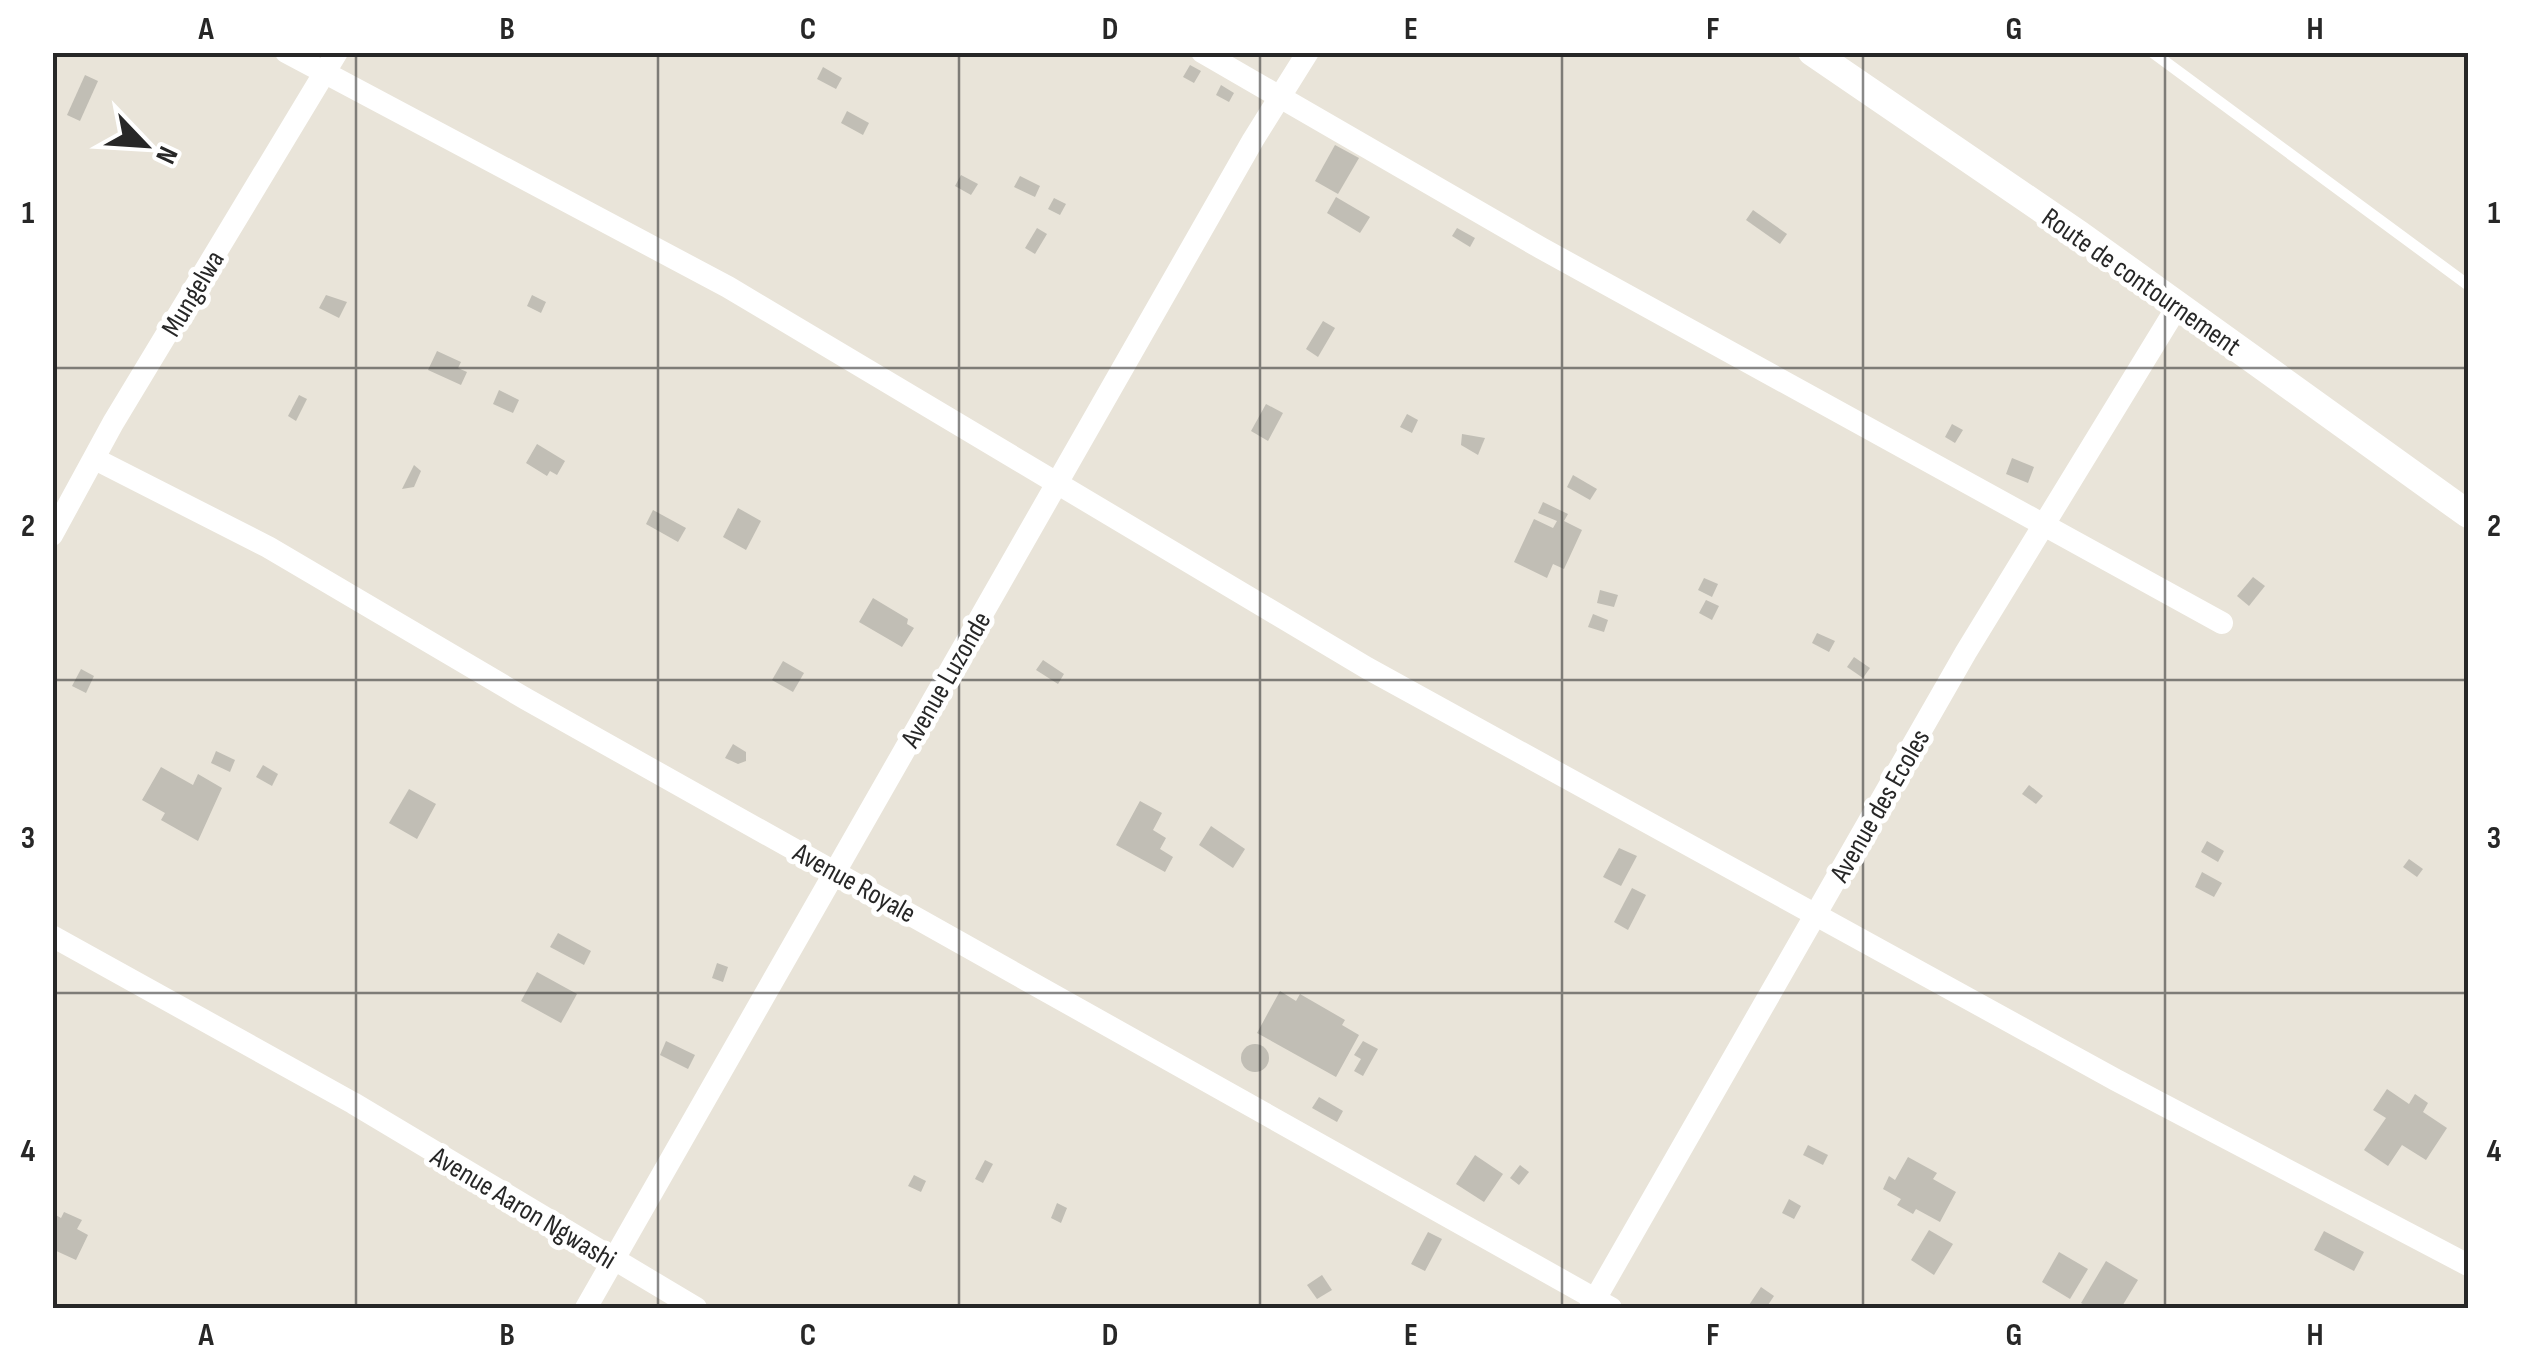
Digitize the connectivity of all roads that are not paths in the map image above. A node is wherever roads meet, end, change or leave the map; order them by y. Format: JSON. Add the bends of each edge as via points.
{"nodes":[{"id":1,"x":286,"y":52,"type":"edge"},
{"id":2,"x":337,"y":52,"type":"edge"},
{"id":3,"x":1202,"y":52,"type":"edge"},
{"id":4,"x":1308,"y":52,"type":"edge"},
{"id":5,"x":1812,"y":52,"type":"edge"},
{"id":6,"x":2152,"y":52,"type":"edge"},
{"id":7,"x":324,"y":74,"type":"junction"},
{"id":8,"x":1280,"y":96,"type":"junction"},
{"id":9,"x":2468,"y":285,"type":"edge"},
{"id":10,"x":2177,"y":306,"type":"junction"},
{"id":11,"x":96,"y":460,"type":"junction"},
{"id":12,"x":1058,"y":480,"type":"junction"},
{"id":13,"x":2468,"y":514,"type":"edge"},
{"id":14,"x":2044,"y":524,"type":"junction"},
{"id":15,"x":52,"y":535,"type":"edge"},
{"id":16,"x":2222,"y":622,"type":"dead end"},
{"id":17,"x":836,"y":871,"type":"junction"},
{"id":18,"x":1817,"y":914,"type":"junction"},
{"id":19,"x":52,"y":936,"type":"edge"},
{"id":20,"x":612,"y":1261,"type":"junction"},
{"id":21,"x":2468,"y":1265,"type":"edge"},
{"id":22,"x":1599,"y":1305,"type":"edge"},
{"id":23,"x":586,"y":1308,"type":"edge"},
{"id":24,"x":696,"y":1308,"type":"edge"}],
"edges":[{"from":1,"to":7,"type":"street"},
{"from":2,"to":7,"type":"street","name":"Mungelwa"},
{"from":3,"to":8,"type":"street"},
{"from":4,"to":8,"type":"street","name":"Avenue Luzonde"},
{"from":5,"to":10,"type":"street","name":"Route de contournement"},
{"from":6,"to":9,"type":"lane"},
{"from":7,"to":11,"type":"street","name":"Mungelwa","via":[[112,423]]},
{"from":7,"to":12,"type":"street","via":[[728,287]]},
{"from":8,"to":12,"type":"street","name":"Avenue Luzonde"},
{"from":8,"to":14,"type":"street","via":[[1541,248]]},
{"from":10,"to":13,"type":"street","name":"Route de contournement"},
{"from":10,"to":14,"type":"street","name":"Avenue des Ecoles"},
{"from":11,"to":15,"type":"street","name":"Mungelwa"},
{"from":11,"to":17,"type":"street","name":"Avenue Royale","via":[[268,547]]},
{"from":12,"to":17,"type":"street","name":"Avenue Luzonde"},
{"from":12,"to":18,"type":"street","via":[[1367,668]]},
{"from":14,"to":16,"type":"street"},
{"from":14,"to":18,"type":"street","name":"Avenue des Ecoles"},
{"from":17,"to":20,"type":"street","name":"Avenue Luzonde"},
{"from":17,"to":22,"type":"street","name":"Avenue Royale"},
{"from":18,"to":21,"type":"street"},
{"from":18,"to":22,"type":"street","name":"Avenue des Ecoles"},
{"from":19,"to":20,"type":"street","name":"Avenue Aaron Ngwashi","via":[[353,1103]]},
{"from":20,"to":23,"type":"street","name":"Avenue Luzonde"},
{"from":20,"to":24,"type":"street","name":"Avenue Aaron Ngwashi"}]}
